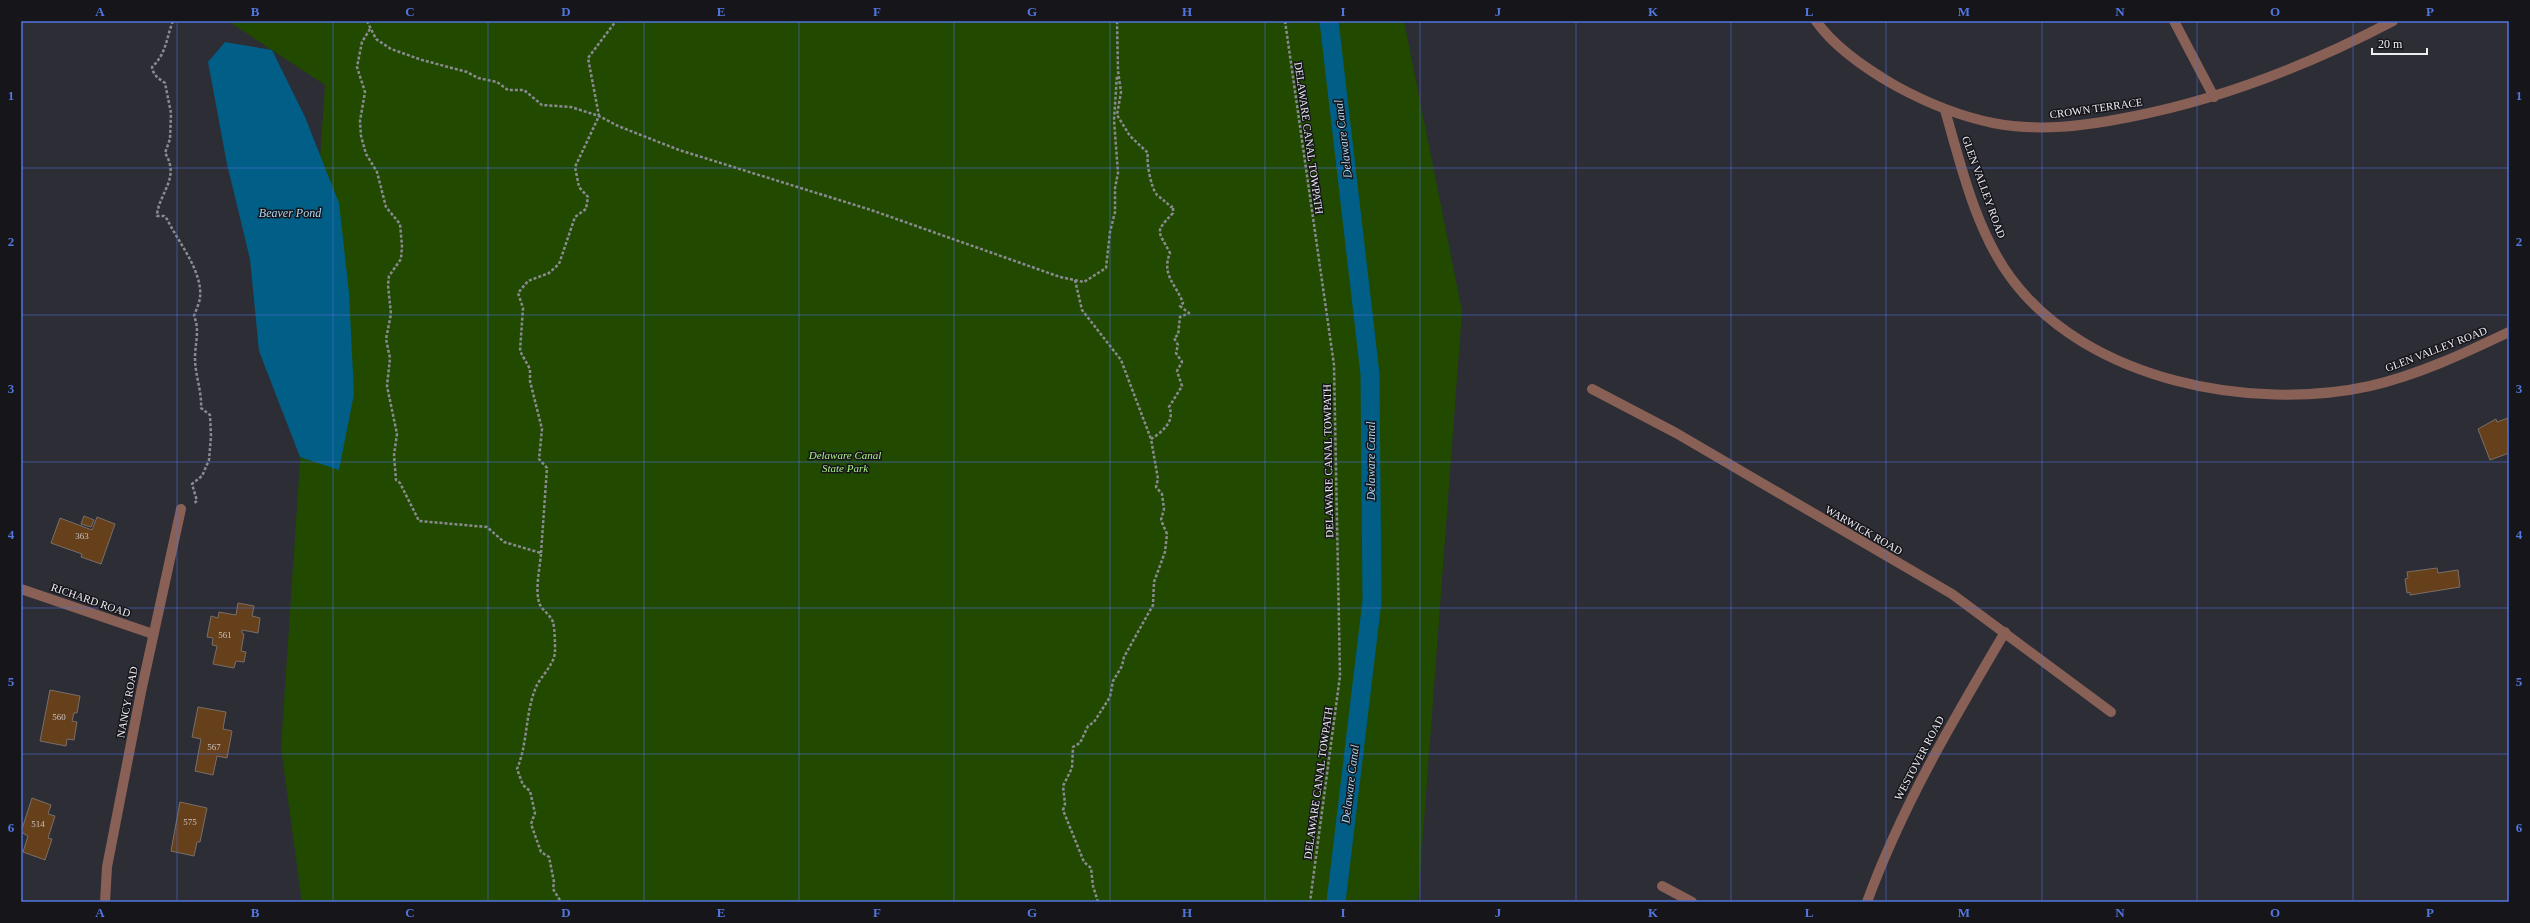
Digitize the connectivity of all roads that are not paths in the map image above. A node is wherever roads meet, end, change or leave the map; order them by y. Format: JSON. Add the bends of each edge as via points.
{"nodes":[{"id":1,"x":1816,"y":21,"type":"edge"},
{"id":2,"x":2174,"y":21,"type":"edge"},
{"id":3,"x":2393,"y":21,"type":"edge"},
{"id":4,"x":2214,"y":97,"type":"junction"},
{"id":5,"x":1945,"y":110,"type":"junction"},
{"id":6,"x":2509,"y":332,"type":"edge"},
{"id":7,"x":1592,"y":389,"type":"dead end"},
{"id":8,"x":181,"y":509,"type":"road end"},
{"id":9,"x":21,"y":589,"type":"edge"},
{"id":10,"x":2005,"y":632,"type":"junction"},
{"id":11,"x":153,"y":634,"type":"junction"},
{"id":12,"x":2111,"y":712,"type":"dead end"},
{"id":13,"x":1662,"y":886,"type":"dead end"},
{"id":14,"x":106,"y":902,"type":"edge"},
{"id":15,"x":1692,"y":902,"type":"edge"},
{"id":16,"x":1867,"y":902,"type":"edge"}],
"edges":[{"from":1,"to":5,"type":"street","name":"CROWN TERRACE","via":[[1833,40],[1880,76]]},
{"from":2,"to":4,"type":"street"},
{"from":3,"to":4,"type":"street","name":"CROWN TERRACE","via":[[2330,53]]},
{"from":4,"to":5,"type":"street","name":"CROWN TERRACE","via":[[2159,111],[2062,127],[1994,123]]},
{"from":5,"to":6,"type":"street","name":"GLEN VALLEY ROAD","via":[[1974,200],[1993,248],[2011,278],[2055,323],[2078,338],[2134,366],[2180,382],[2227,392],[2308,395],[2340,392],[2403,377]]},
{"from":7,"to":10,"type":"street","name":"WARWICK ROAD","via":[[1676,433],[1952,594]]},
{"from":8,"to":11,"type":"street","name":"NANCY ROAD"},
{"from":9,"to":11,"type":"street","name":"RICHARD ROAD"},
{"from":10,"to":12,"type":"street","name":"WARWICK ROAD"},
{"from":10,"to":16,"type":"street","name":"WESTOVER ROAD","via":[[1938,746],[1908,803]]},
{"from":11,"to":14,"type":"street","name":"NANCY ROAD","via":[[107,867]]},
{"from":13,"to":15,"type":"street"}]}
